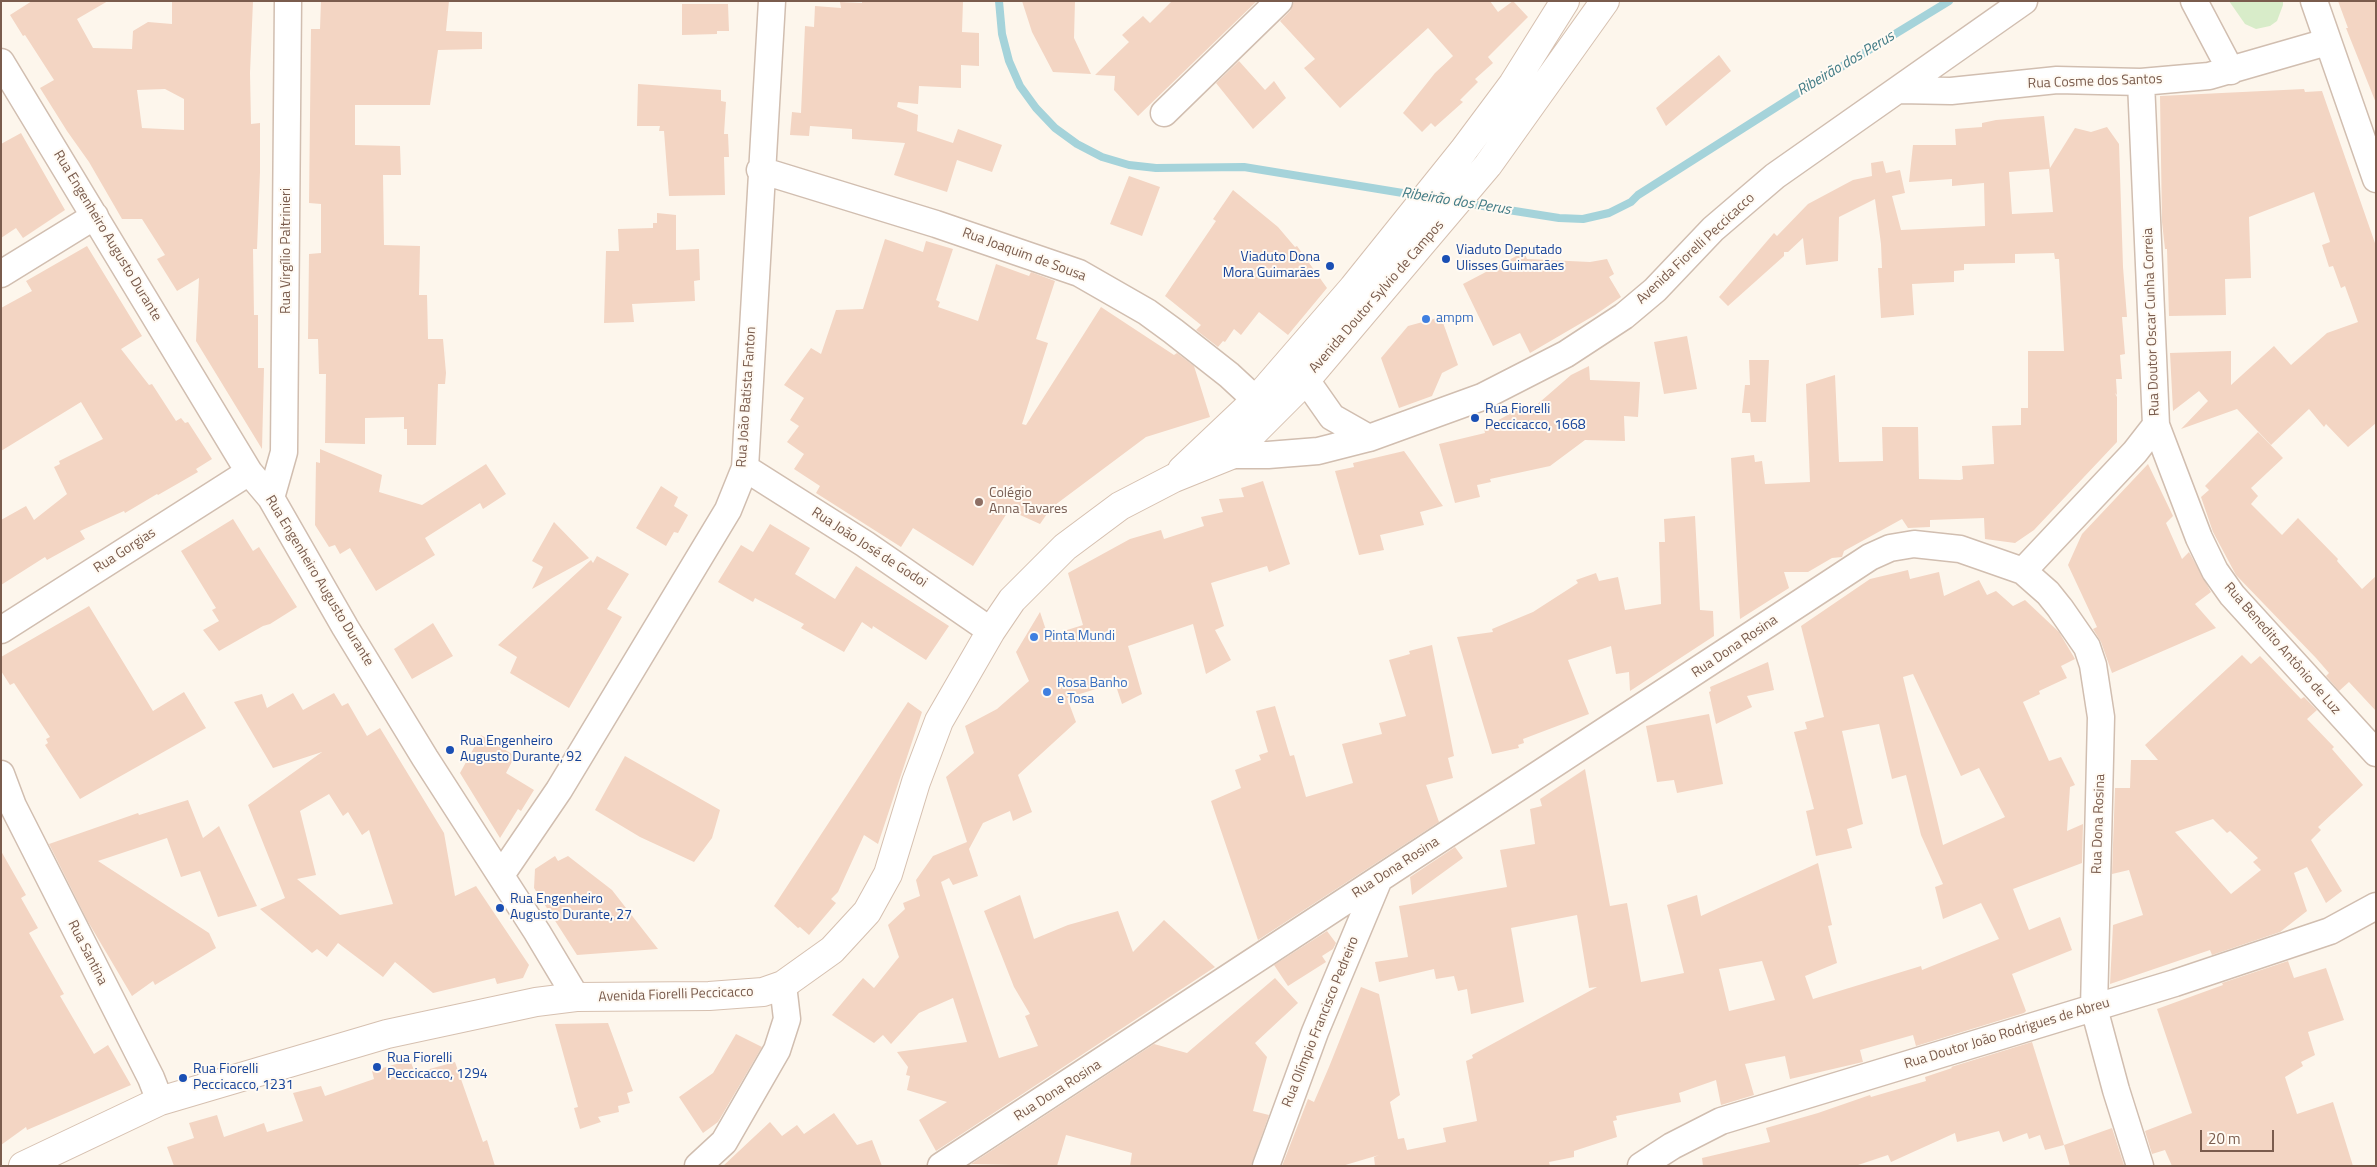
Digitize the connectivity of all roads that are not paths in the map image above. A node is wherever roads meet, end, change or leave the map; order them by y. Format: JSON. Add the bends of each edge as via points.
{"nodes":[{"id":1,"x":288,"y":1,"type":"edge"},
{"id":2,"x":772,"y":1,"type":"edge"},
{"id":3,"x":1279,"y":1,"type":"edge"},
{"id":4,"x":1566,"y":1,"type":"edge"},
{"id":5,"x":2024,"y":1,"type":"edge"},
{"id":6,"x":2194,"y":1,"type":"edge"},
{"id":7,"x":2314,"y":1,"type":"edge"},
{"id":8,"x":1602,"y":5,"type":"edge"},
{"id":9,"x":2327,"y":42,"type":"junction"},
{"id":10,"x":1,"y":62,"type":"edge"},
{"id":11,"x":2231,"y":71,"type":"junction"},
{"id":12,"x":2141,"y":82,"type":"junction"},
{"id":13,"x":1899,"y":90,"type":"junction"},
{"id":14,"x":1164,"y":113,"type":"dead end"},
{"id":15,"x":2368,"y":132,"type":"edge"},
{"id":16,"x":760,"y":170,"type":"junction"},
{"id":17,"x":2376,"y":179,"type":"edge"},
{"id":18,"x":95,"y":216,"type":"junction"},
{"id":19,"x":1,"y":274,"type":"edge"},
{"id":20,"x":1306,"y":380,"type":"junction"},
{"id":21,"x":1265,"y":406,"type":"junction"},
{"id":22,"x":2156,"y":425,"type":"junction"},
{"id":23,"x":1369,"y":438,"type":"junction"},
{"id":24,"x":1231,"y":455,"type":"junction"},
{"id":25,"x":745,"y":468,"type":"junction"},
{"id":26,"x":249,"y":472,"type":"junction"},
{"id":27,"x":1174,"y":478,"type":"junction"},
{"id":28,"x":271,"y":498,"type":"junction"},
{"id":29,"x":2023,"y":571,"type":"junction"},
{"id":30,"x":1,"y":630,"type":"edge"},
{"id":31,"x":991,"y":631,"type":"junction"},
{"id":32,"x":2376,"y":753,"type":"edge"},
{"id":33,"x":1,"y":774,"type":"edge"},
{"id":34,"x":7,"y":808,"type":"edge"},
{"id":35,"x":501,"y":875,"type":"junction"},
{"id":36,"x":1379,"y":879,"type":"junction"},
{"id":37,"x":2376,"y":906,"type":"edge"},
{"id":38,"x":783,"y":986,"type":"junction"},
{"id":39,"x":576,"y":998,"type":"junction"},
{"id":40,"x":2094,"y":1008,"type":"junction"},
{"id":41,"x":160,"y":1101,"type":"junction"},
{"id":42,"x":23,"y":1166,"type":"edge"},
{"id":43,"x":698,"y":1166,"type":"edge"},
{"id":44,"x":941,"y":1166,"type":"edge"},
{"id":45,"x":1266,"y":1166,"type":"edge"},
{"id":46,"x":1641,"y":1166,"type":"edge"},
{"id":47,"x":2140,"y":1166,"type":"edge"}],
"edges":[{"from":1,"to":28,"type":"street","name":"Rua Virgílio Paltrinieri","via":[[284,452]]},
{"from":2,"to":16,"type":"street","name":"Rua João Batista Fanton"},
{"from":3,"to":14,"type":"street"},
{"from":4,"to":21,"type":"main road","name":"Avenida Doutor Sylvio de Campos","via":[[1513,84],[1406,222],[1294,358]]},
{"from":5,"to":13,"type":"street","name":"Avenida Fiorelli Peccicacco"},
{"from":6,"to":11,"type":"street"},
{"from":7,"to":9,"type":"street"},
{"from":8,"to":20,"type":"main road","name":"Avenida Doutor Sylvio de Campos","via":[[1514,132]]},
{"from":9,"to":11,"type":"street","name":"Rua Cosme dos Santos"},
{"from":9,"to":15,"type":"street"},
{"from":10,"to":18,"type":"street","name":"Rua Engenheiro Augusto Durante"},
{"from":11,"to":12,"type":"street","name":"Rua Cosme dos Santos"},
{"from":12,"to":13,"type":"street","name":"Rua Cosme dos Santos","via":[[2057,80],[1952,91]]},
{"from":12,"to":22,"type":"street","name":"Rua Doutor Oscar Cunha Correia"},
{"from":13,"to":23,"type":"street","name":"Avenida Fiorelli Peccicacco","via":[[1775,176],[1713,229],[1655,290],[1608,327],[1566,354],[1482,398]]},
{"from":15,"to":17,"type":"street"},
{"from":16,"to":21,"type":"street","name":"Rua Joaquim de Sousa","via":[[936,224],[1079,273],[1167,326]]},
{"from":16,"to":25,"type":"street","name":"Rua João Batista Fanton"},
{"from":18,"to":19,"type":"street"},
{"from":18,"to":26,"type":"street","name":"Rua Engenheiro Augusto Durante"},
{"from":20,"to":21,"type":"main road","name":"Avenida Doutor Sylvio de Campos"},
{"from":20,"to":23,"type":"street","via":[[1332,417]]},
{"from":21,"to":24,"type":"main road","name":"Avenida Fiorelli Peccicacco"},
{"from":21,"to":27,"type":"main road","name":"Avenida Fiorelli Peccicacco"},
{"from":22,"to":29,"type":"street","name":"Rua Doutor Oscar Cunha Correia","via":[[2135,452]]},
{"from":22,"to":32,"type":"street","name":"Rua Benedito Antônio de Luz","via":[[2215,571],[2239,602]]},
{"from":23,"to":24,"type":"street","name":"Avenida Fiorelli Peccicacco","via":[[1318,451],[1268,456]]},
{"from":24,"to":27,"type":"main road","name":"Avenida Fiorelli Peccicacco"},
{"from":25,"to":31,"type":"street","name":"Rua João José de Godoi","via":[[865,544]]},
{"from":25,"to":35,"type":"street","name":"Rua João Batista Fanton","via":[[728,510],[693,569],[559,790]]},
{"from":26,"to":28,"type":"street","name":"Rua Engenheiro Augusto Durante"},
{"from":26,"to":30,"type":"street","name":"Rua Gorgias"},
{"from":27,"to":31,"type":"main road","name":"Avenida Fiorelli Peccicacco","via":[[1120,506],[1065,547],[1012,600]]},
{"from":28,"to":35,"type":"street","name":"Rua Engenheiro Augusto Durante","via":[[350,635]]},
{"from":29,"to":36,"type":"street","name":"Rua Dona Rosina","via":[[1960,549],[1934,545],[1914,544],[1877,554]]},
{"from":29,"to":40,"type":"street","name":"Rua Dona Rosina","via":[[2048,593],[2087,646],[2098,690],[2101,775]]},
{"from":31,"to":38,"type":"main road","name":"Avenida Fiorelli Peccicacco","via":[[939,720],[888,874],[867,912],[832,950]]},
{"from":33,"to":34,"type":"street"},
{"from":34,"to":41,"type":"street","name":"Rua Santina","via":[[151,1078]]},
{"from":35,"to":39,"type":"street","name":"Rua Engenheiro Augusto Durante"},
{"from":36,"to":44,"type":"street","name":"Rua Dona Rosina"},
{"from":36,"to":45,"type":"street","name":"Rua Olímpio Francisco Pedreiro","via":[[1315,1032]]},
{"from":37,"to":40,"type":"street","name":"Rua Doutor João Rodrigues de Abreu","via":[[2330,931]]},
{"from":38,"to":39,"type":"main road","name":"Avenida Fiorelli Peccicacco","via":[[763,992],[718,995]]},
{"from":38,"to":43,"type":"street","via":[[787,1019],[777,1050],[724,1142]]},
{"from":39,"to":41,"type":"main road","name":"Avenida Fiorelli Peccicacco","via":[[536,1002],[387,1034]]},
{"from":40,"to":46,"type":"street","name":"Rua Doutor João Rodrigues de Abreu","via":[[1721,1121]]},
{"from":40,"to":47,"type":"street","name":"Rua Dona Rosina"},
{"from":41,"to":42,"type":"main road","name":"Avenida Fiorelli Peccicacco"}]}
